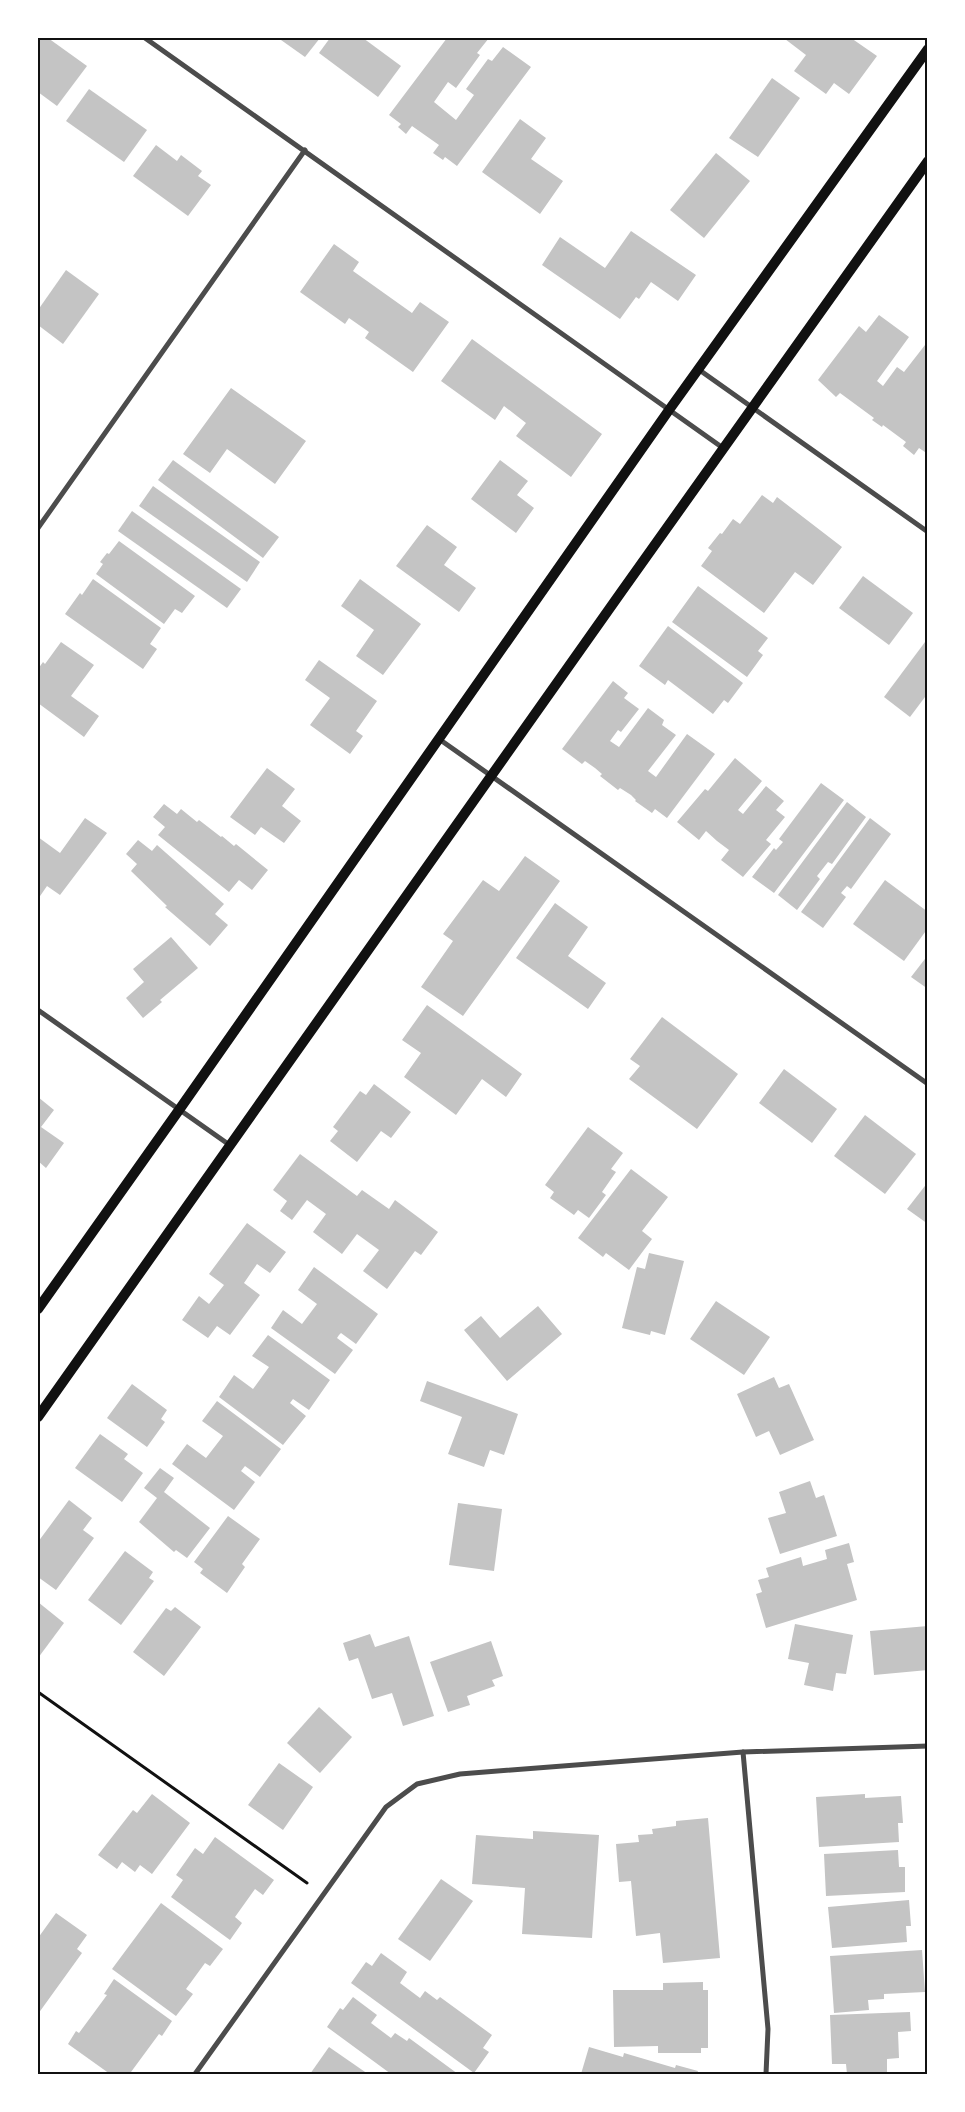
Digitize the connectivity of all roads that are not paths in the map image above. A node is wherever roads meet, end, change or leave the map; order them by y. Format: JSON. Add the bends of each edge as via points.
{"nodes":[{"id":1,"x":145,"y":38,"type":"edge"},
{"id":2,"x":928,"y":49,"type":"edge"},
{"id":3,"x":305,"y":150,"type":"junction"},
{"id":4,"x":928,"y":161,"type":"edge"},
{"id":5,"x":698,"y":369,"type":"junction"},
{"id":6,"x":751,"y":407,"type":"junction"},
{"id":7,"x":669,"y":410,"type":"junction"},
{"id":8,"x":723,"y":448,"type":"junction"},
{"id":9,"x":38,"y":528,"type":"edge"},
{"id":10,"x":928,"y":532,"type":"edge"},
{"id":11,"x":440,"y":739,"type":"junction"},
{"id":12,"x":491,"y":776,"type":"junction"},
{"id":13,"x":38,"y":1010,"type":"edge"},
{"id":14,"x":928,"y":1084,"type":"edge"},
{"id":15,"x":179,"y":1110,"type":"junction"},
{"id":16,"x":231,"y":1146,"type":"junction"},
{"id":17,"x":38,"y":1309,"type":"edge"},
{"id":18,"x":38,"y":1417,"type":"edge"},
{"id":19,"x":928,"y":1746,"type":"edge"},
{"id":20,"x":743,"y":1752,"type":"junction"},
{"id":21,"x":195,"y":2074,"type":"edge"},
{"id":22,"x":766,"y":2074,"type":"edge"}],
"edges":[{"from":1,"to":3,"type":"street"},
{"from":2,"to":5,"type":"main road"},
{"from":3,"to":7,"type":"street"},
{"from":3,"to":9,"type":"street"},
{"from":4,"to":6,"type":"main road"},
{"from":5,"to":6,"type":"street"},
{"from":5,"to":7,"type":"main road"},
{"from":6,"to":8,"type":"main road"},
{"from":6,"to":10,"type":"street"},
{"from":7,"to":8,"type":"street"},
{"from":7,"to":11,"type":"main road"},
{"from":8,"to":12,"type":"main road"},
{"from":11,"to":12,"type":"street"},
{"from":11,"to":15,"type":"main road"},
{"from":12,"to":14,"type":"street"},
{"from":12,"to":16,"type":"main road"},
{"from":13,"to":15,"type":"street"},
{"from":15,"to":16,"type":"street"},
{"from":15,"to":17,"type":"main road"},
{"from":16,"to":18,"type":"main road"},
{"from":19,"to":20,"type":"street"},
{"from":20,"to":21,"type":"street","via":[[460,1774],[417,1784],[386,1807]]},
{"from":20,"to":22,"type":"street","via":[[768,2029]]}]}
